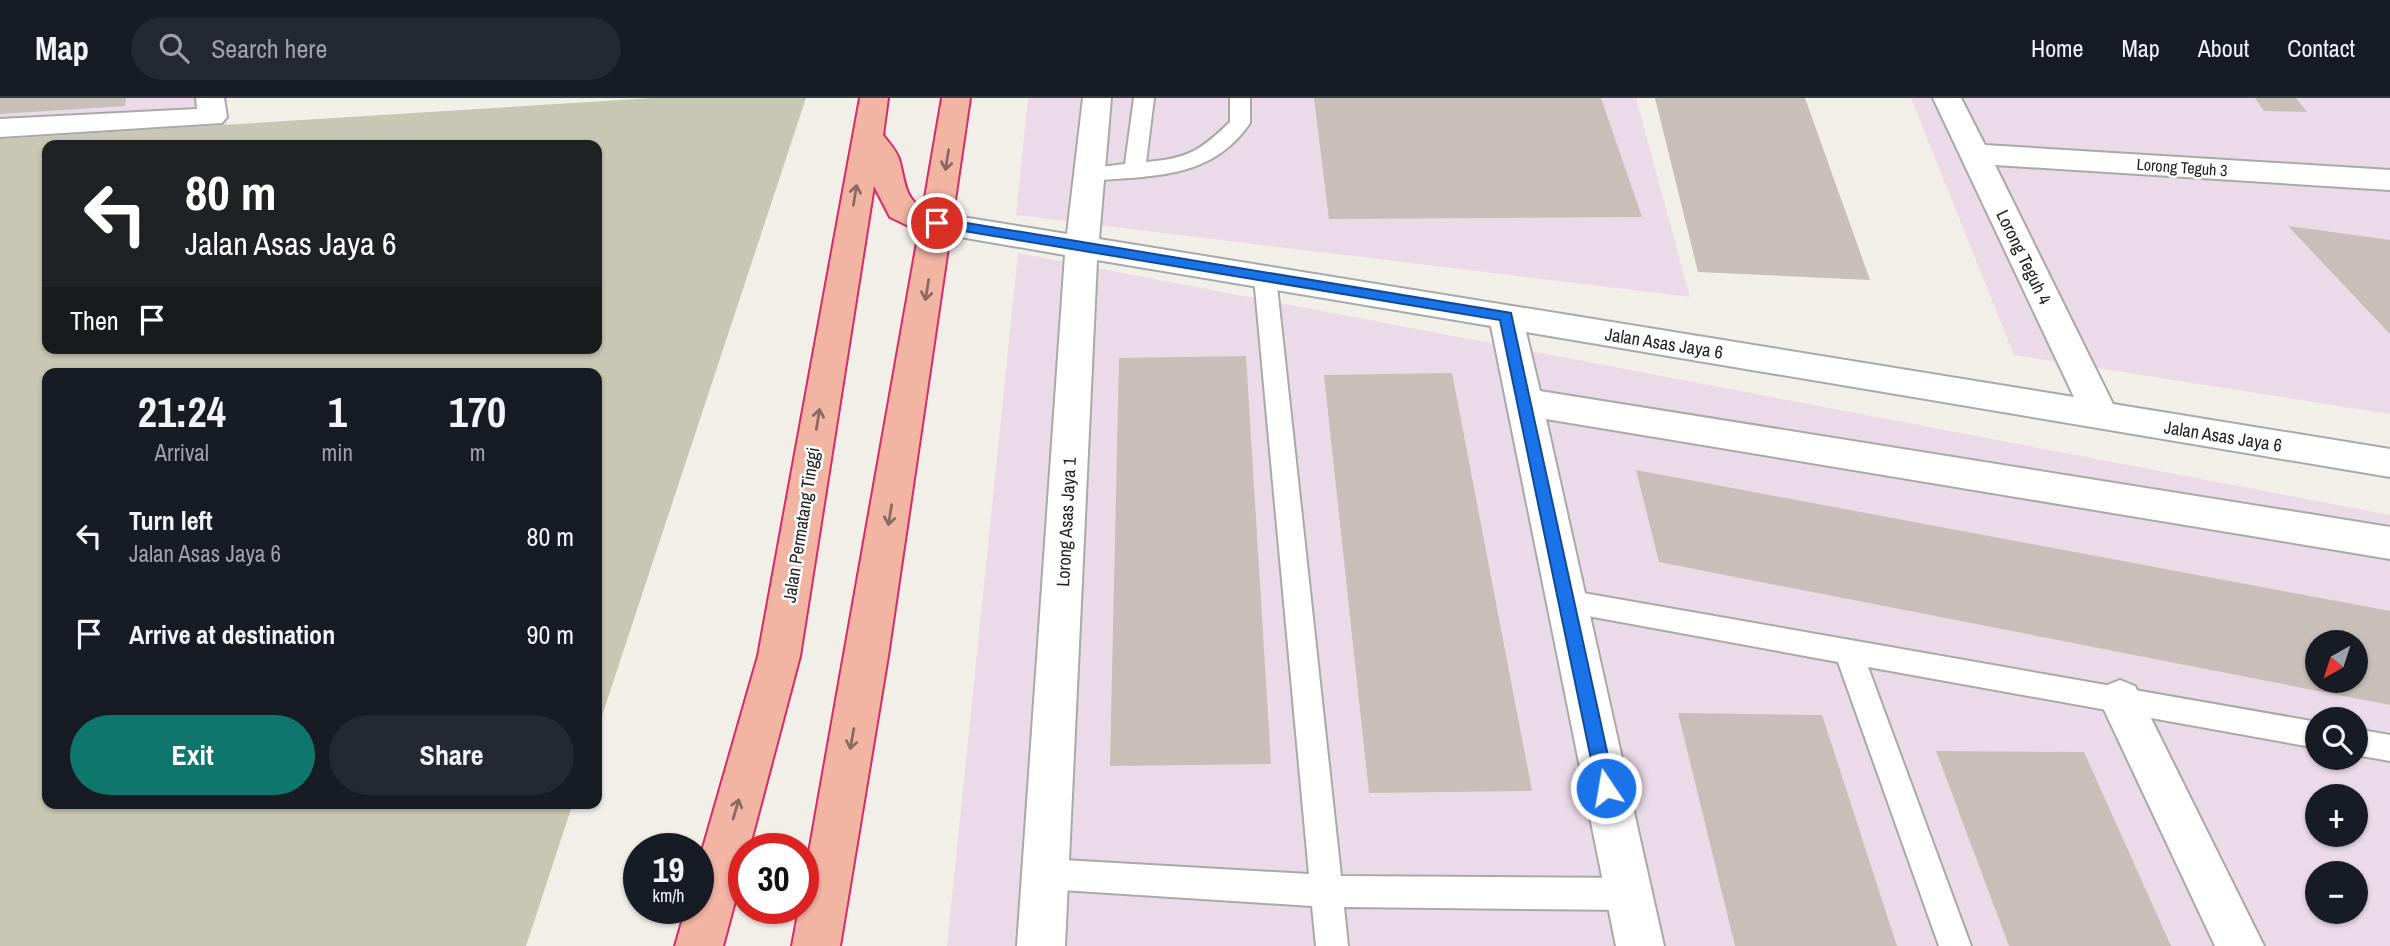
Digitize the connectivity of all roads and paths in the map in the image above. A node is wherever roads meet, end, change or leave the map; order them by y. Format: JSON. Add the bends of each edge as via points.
{"nodes":[{"id":1,"x":211,"y":98,"type":"edge"},
{"id":2,"x":956,"y":98,"type":"edge"},
{"id":3,"x":1097,"y":98,"type":"edge"},
{"id":4,"x":1144,"y":98,"type":"edge"},
{"id":5,"x":1240,"y":98,"type":"edge"},
{"id":6,"x":1947,"y":98,"type":"edge"},
{"id":7,"x":870,"y":115,"type":"edge"},
{"id":8,"x":0,"y":128,"type":"edge"},
{"id":9,"x":1974,"y":154,"type":"junction"},
{"id":10,"x":1135,"y":170,"type":"junction"},
{"id":11,"x":1091,"y":174,"type":"junction"},
{"id":12,"x":2390,"y":180,"type":"edge"},
{"id":13,"x":937,"y":223,"type":"junction"},
{"id":14,"x":1082,"y":246,"type":"junction"},
{"id":15,"x":1265,"y":277,"type":"junction"},
{"id":16,"x":1506,"y":317,"type":"junction"},
{"id":17,"x":1524,"y":402,"type":"junction"},
{"id":18,"x":2101,"y":415,"type":"junction"},
{"id":19,"x":2390,"y":463,"type":"edge"},
{"id":20,"x":2390,"y":543,"type":"edge"},
{"id":21,"x":1566,"y":601,"type":"junction"},
{"id":22,"x":1847,"y":650,"type":"junction"},
{"id":23,"x":2120,"y":699,"type":"junction"},
{"id":24,"x":2305,"y":733,"type":"edge"},
{"id":25,"x":2368,"y":744,"type":"edge"},
{"id":26,"x":2390,"y":748,"type":"edge"},
{"id":27,"x":1046,"y":873,"type":"junction"},
{"id":28,"x":1327,"y":891,"type":"junction"},
{"id":29,"x":1629,"y":894,"type":"junction"},
{"id":30,"x":699,"y":946,"type":"edge"},
{"id":31,"x":816,"y":946,"type":"edge"},
{"id":32,"x":1041,"y":946,"type":"edge"},
{"id":33,"x":1332,"y":946,"type":"edge"},
{"id":34,"x":1640,"y":946,"type":"edge"},
{"id":35,"x":1955,"y":946,"type":"edge"},
{"id":36,"x":2240,"y":946,"type":"edge"}],
"edges":[{"from":1,"to":8,"type":"street","via":[[212,117]]},
{"from":2,"to":13,"type":"highway","one_way":true},
{"from":3,"to":11,"type":"street","name":"Lorong Asas Jaya 1"},
{"from":4,"to":10,"type":"lane"},
{"from":5,"to":10,"type":"lane","via":[[1240,123],[1211,152],[1181,166]]},
{"from":6,"to":9,"type":"street","name":"Lorong Teguh 4"},
{"from":7,"to":13,"type":"highway","via":[[891,195],[901,210],[920,221]]},
{"from":30,"to":7,"type":"highway","name":"Jalan Permatang Tinggi","one_way":true,"via":[[779,656]]},
{"from":9,"to":12,"type":"street","name":"Lorong Teguh 3"},
{"from":9,"to":18,"type":"street","name":"Lorong Teguh 4"},
{"from":10,"to":11,"type":"lane"},
{"from":11,"to":14,"type":"street","name":"Lorong Asas Jaya 1"},
{"from":13,"to":14,"type":"street","name":"Jalan Asas Jaya 6"},
{"from":13,"to":31,"type":"highway","one_way":true},
{"from":14,"to":15,"type":"street","name":"Jalan Asas Jaya 6"},
{"from":14,"to":27,"type":"street","name":"Lorong Asas Jaya 1"},
{"from":15,"to":16,"type":"street","name":"Jalan Asas Jaya 6"},
{"from":15,"to":28,"type":"lane"},
{"from":16,"to":17,"type":"street"},
{"from":16,"to":18,"type":"street","name":"Jalan Asas Jaya 6"},
{"from":17,"to":20,"type":"street"},
{"from":17,"to":21,"type":"street"},
{"from":18,"to":19,"type":"street","name":"Jalan Asas Jaya 6"},
{"from":21,"to":22,"type":"lane"},
{"from":21,"to":29,"type":"street"},
{"from":22,"to":23,"type":"lane"},
{"from":22,"to":35,"type":"lane"},
{"from":23,"to":24,"type":"lane"},
{"from":23,"to":36,"type":"street"},
{"from":25,"to":26,"type":"lane"},
{"from":27,"to":28,"type":"lane"},
{"from":27,"to":32,"type":"street","name":"Lorong Asas Jaya 1"},
{"from":28,"to":29,"type":"lane"},
{"from":28,"to":33,"type":"lane"},
{"from":29,"to":34,"type":"street"}]}
